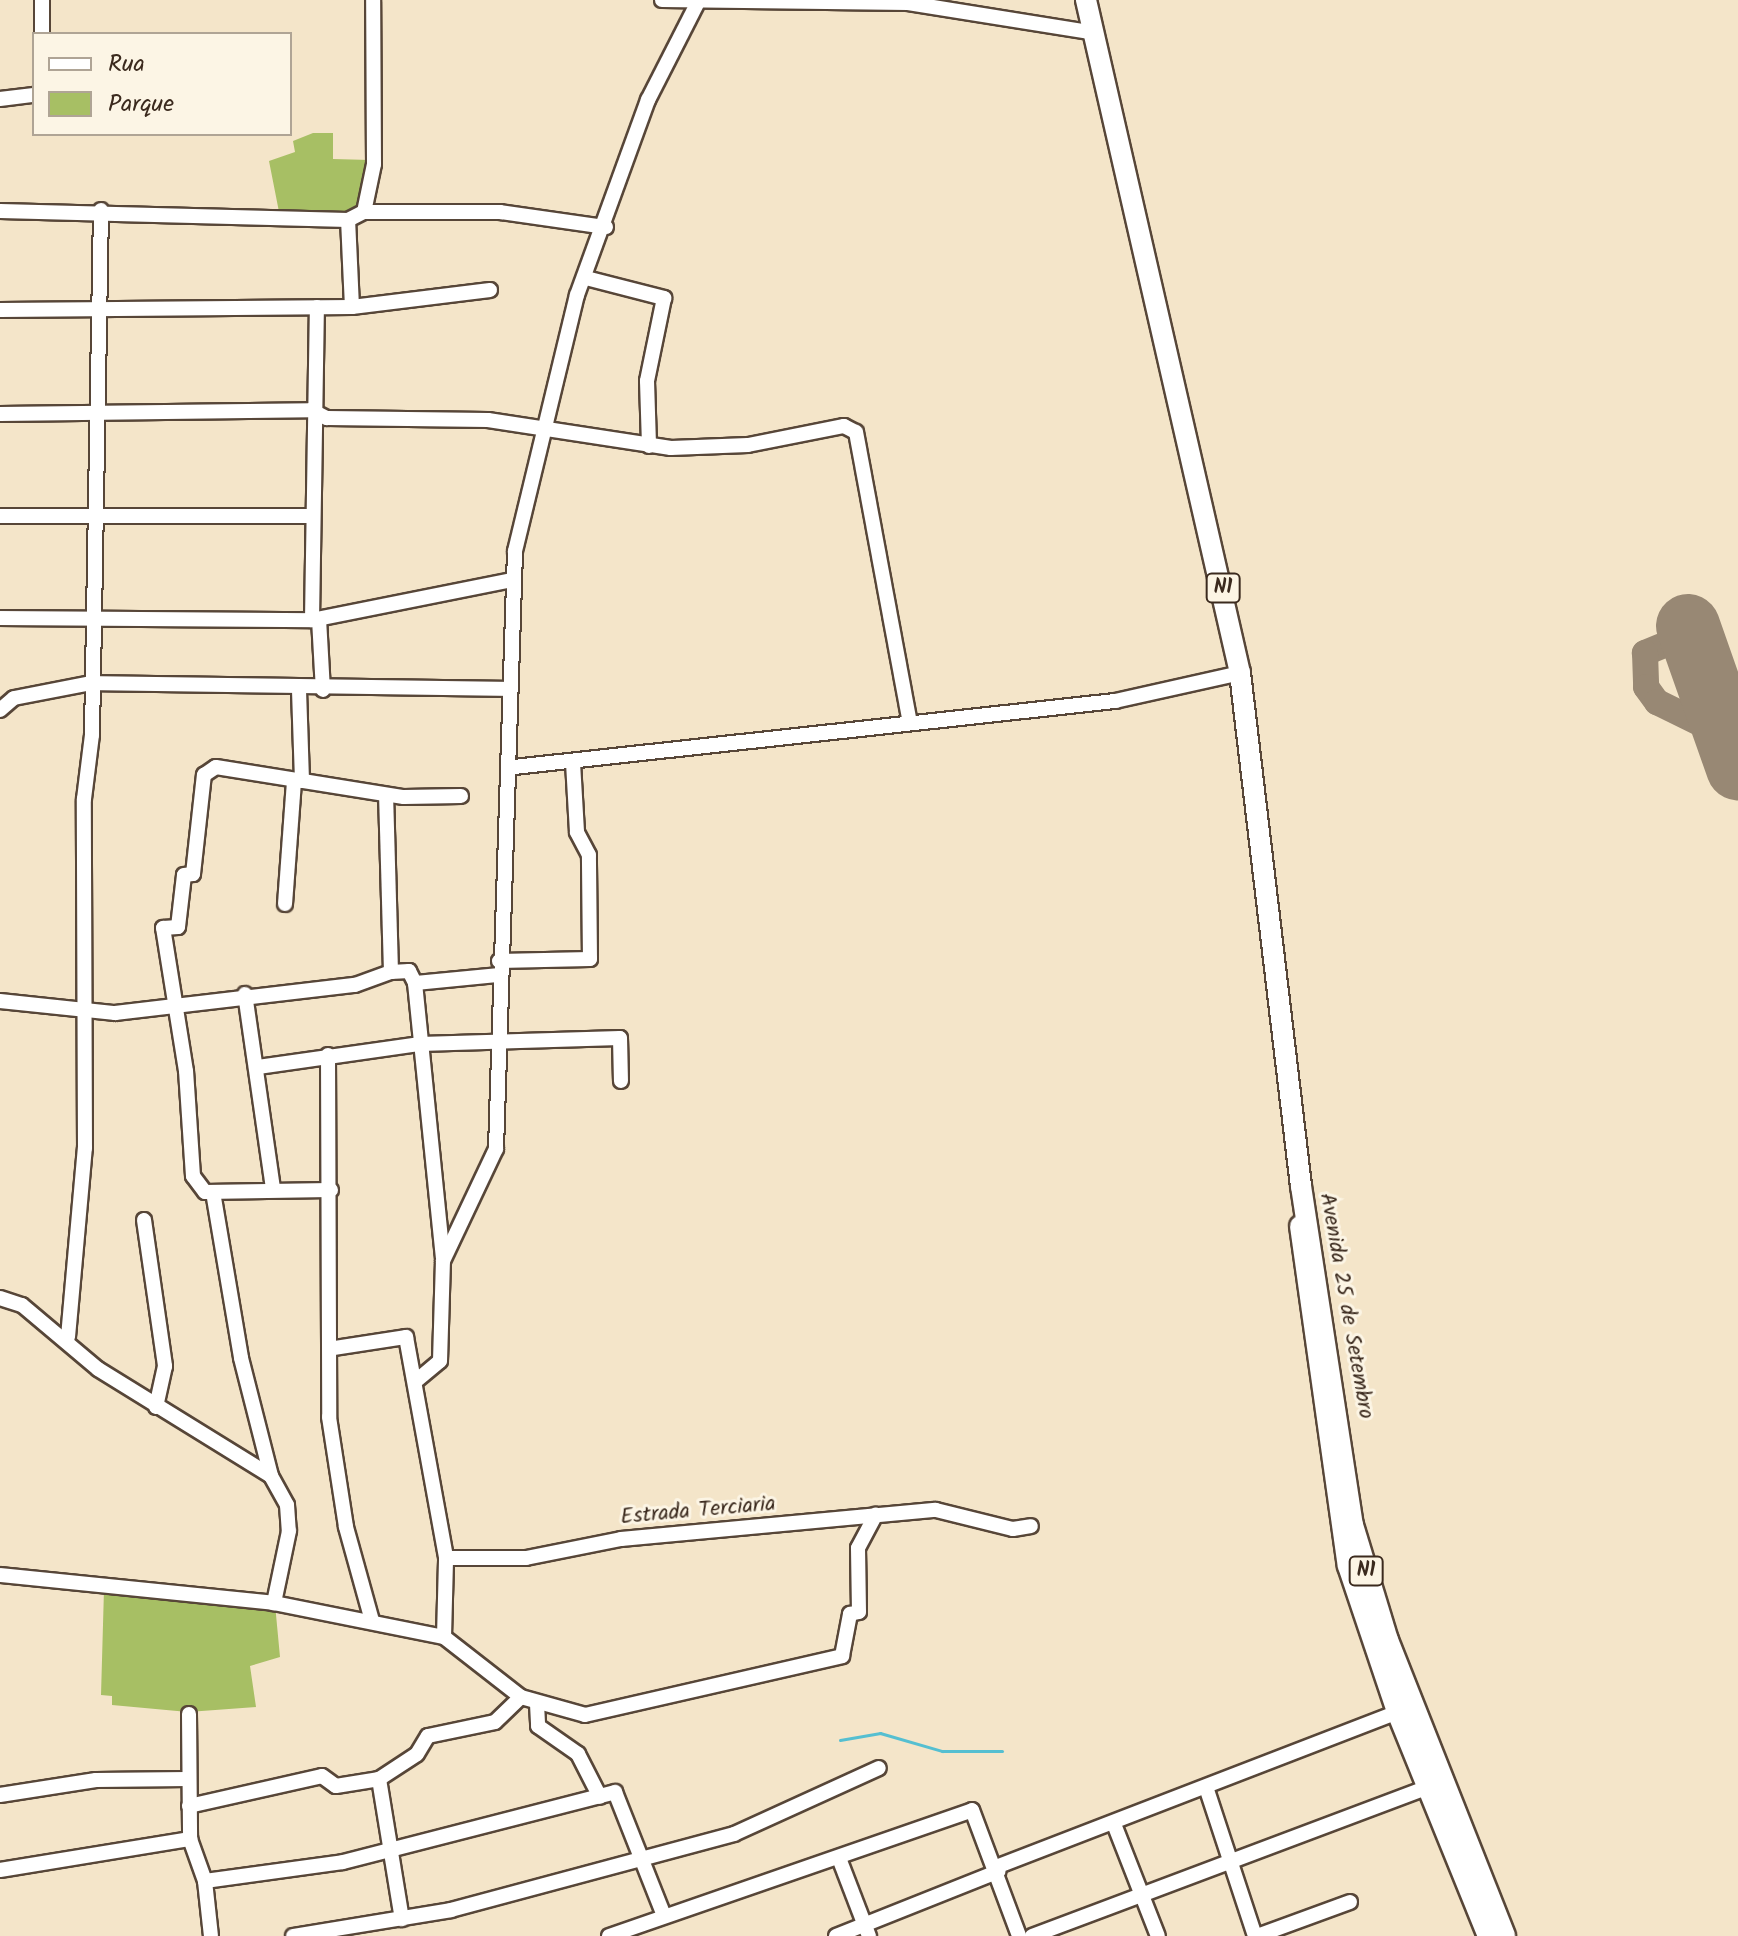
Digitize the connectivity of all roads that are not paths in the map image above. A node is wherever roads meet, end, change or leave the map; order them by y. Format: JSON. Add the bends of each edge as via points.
{"nodes":[{"id":1,"x":42,"y":0,"type":"edge"},
{"id":2,"x":373,"y":0,"type":"edge"},
{"id":3,"x":662,"y":0,"type":"edge"},
{"id":4,"x":1086,"y":0,"type":"edge"},
{"id":5,"x":697,"y":4,"type":"junction"},
{"id":6,"x":42,"y":32,"type":"edge"},
{"id":7,"x":1095,"y":33,"type":"junction"},
{"id":8,"x":32,"y":95,"type":"edge"},
{"id":9,"x":0,"y":99,"type":"edge"},
{"id":10,"x":101,"y":210,"type":"junction"},
{"id":11,"x":0,"y":211,"type":"edge"},
{"id":12,"x":364,"y":212,"type":"junction"},
{"id":13,"x":348,"y":220,"type":"junction"},
{"id":14,"x":606,"y":227,"type":"junction"},
{"id":15,"x":586,"y":278,"type":"junction"},
{"id":16,"x":490,"y":290,"type":"dead end"},
{"id":17,"x":317,"y":307,"type":"junction"},
{"id":18,"x":352,"y":307,"type":"junction"},
{"id":19,"x":96,"y":309,"type":"junction"},
{"id":20,"x":0,"y":310,"type":"edge"},
{"id":21,"x":311,"y":410,"type":"junction"},
{"id":22,"x":0,"y":414,"type":"edge"},
{"id":23,"x":94,"y":414,"type":"junction"},
{"id":24,"x":544,"y":431,"type":"junction"},
{"id":25,"x":649,"y":446,"type":"junction"},
{"id":26,"x":0,"y":516,"type":"edge"},
{"id":27,"x":91,"y":516,"type":"junction"},
{"id":28,"x":311,"y":516,"type":"junction"},
{"id":29,"x":511,"y":586,"type":"junction"},
{"id":30,"x":0,"y":618,"type":"edge"},
{"id":31,"x":91,"y":618,"type":"junction"},
{"id":32,"x":316,"y":620,"type":"junction"},
{"id":33,"x":1240,"y":673,"type":"junction"},
{"id":34,"x":91,"y":683,"type":"junction"},
{"id":35,"x":508,"y":689,"type":"junction"},
{"id":36,"x":299,"y":690,"type":"junction"},
{"id":37,"x":323,"y":690,"type":"junction"},
{"id":38,"x":0,"y":710,"type":"edge"},
{"id":39,"x":910,"y":722,"type":"junction"},
{"id":40,"x":573,"y":762,"type":"junction"},
{"id":41,"x":514,"y":767,"type":"junction"},
{"id":42,"x":298,"y":780,"type":"junction"},
{"id":43,"x":386,"y":795,"type":"junction"},
{"id":44,"x":461,"y":796,"type":"dead end"},
{"id":45,"x":285,"y":904,"type":"dead end"},
{"id":46,"x":498,"y":968,"type":"junction"},
{"id":47,"x":391,"y":972,"type":"junction"},
{"id":48,"x":415,"y":983,"type":"junction"},
{"id":49,"x":245,"y":994,"type":"junction"},
{"id":50,"x":0,"y":1001,"type":"edge"},
{"id":51,"x":175,"y":1004,"type":"junction"},
{"id":52,"x":85,"y":1010,"type":"junction"},
{"id":53,"x":496,"y":1040,"type":"junction"},
{"id":54,"x":420,"y":1044,"type":"junction"},
{"id":55,"x":328,"y":1055,"type":"junction"},
{"id":56,"x":258,"y":1067,"type":"junction"},
{"id":57,"x":621,"y":1081,"type":"dead end"},
{"id":58,"x":1301,"y":1186,"type":"junction"},
{"id":59,"x":273,"y":1188,"type":"junction"},
{"id":60,"x":331,"y":1190,"type":"junction"},
{"id":61,"x":213,"y":1192,"type":"junction"},
{"id":62,"x":144,"y":1220,"type":"dead end"},
{"id":63,"x":443,"y":1261,"type":"junction"},
{"id":64,"x":0,"y":1298,"type":"edge"},
{"id":65,"x":68,"y":1337,"type":"junction"},
{"id":66,"x":334,"y":1348,"type":"junction"},
{"id":67,"x":416,"y":1381,"type":"junction"},
{"id":68,"x":156,"y":1407,"type":"junction"},
{"id":69,"x":271,"y":1476,"type":"junction"},
{"id":70,"x":876,"y":1514,"type":"junction"},
{"id":71,"x":1031,"y":1526,"type":"dead end"},
{"id":72,"x":446,"y":1558,"type":"junction"},
{"id":73,"x":0,"y":1575,"type":"edge"},
{"id":74,"x":274,"y":1603,"type":"junction"},
{"id":75,"x":372,"y":1621,"type":"junction"},
{"id":76,"x":444,"y":1637,"type":"junction"},
{"id":77,"x":521,"y":1697,"type":"junction"},
{"id":78,"x":537,"y":1704,"type":"junction"},
{"id":79,"x":1397,"y":1712,"type":"junction"},
{"id":80,"x":189,"y":1714,"type":"dead end"},
{"id":81,"x":879,"y":1768,"type":"dead end"},
{"id":82,"x":188,"y":1779,"type":"junction"},
{"id":83,"x":379,"y":1779,"type":"junction"},
{"id":84,"x":1206,"y":1787,"type":"junction"},
{"id":85,"x":1426,"y":1788,"type":"junction"},
{"id":86,"x":0,"y":1795,"type":"edge"},
{"id":87,"x":600,"y":1797,"type":"junction"},
{"id":88,"x":189,"y":1806,"type":"junction"},
{"id":89,"x":1114,"y":1824,"type":"junction"},
{"id":90,"x":190,"y":1839,"type":"junction"},
{"id":91,"x":388,"y":1851,"type":"junction"},
{"id":92,"x":639,"y":1855,"type":"junction"},
{"id":93,"x":839,"y":1858,"type":"junction"},
{"id":94,"x":1235,"y":1861,"type":"junction"},
{"id":95,"x":997,"y":1869,"type":"junction"},
{"id":96,"x":0,"y":1870,"type":"edge"},
{"id":97,"x":205,"y":1881,"type":"junction"},
{"id":98,"x":1145,"y":1893,"type":"junction"},
{"id":99,"x":1350,"y":1902,"type":"dead end"},
{"id":100,"x":659,"y":1918,"type":"junction"},
{"id":101,"x":402,"y":1919,"type":"junction"},
{"id":102,"x":377,"y":1930,"type":"edge"},
{"id":103,"x":867,"y":1930,"type":"edge"},
{"id":104,"x":211,"y":1936,"type":"edge"},
{"id":105,"x":293,"y":1936,"type":"edge"},
{"id":106,"x":609,"y":1936,"type":"edge"},
{"id":107,"x":659,"y":1936,"type":"edge"},
{"id":108,"x":836,"y":1936,"type":"edge"},
{"id":109,"x":1019,"y":1936,"type":"edge"},
{"id":110,"x":1032,"y":1936,"type":"edge"},
{"id":111,"x":1158,"y":1936,"type":"edge"},
{"id":112,"x":1256,"y":1936,"type":"edge"},
{"id":113,"x":1488,"y":1936,"type":"edge"},
{"id":114,"x":1505,"y":1936,"type":"edge"}],
"edges":[{"from":1,"to":6,"type":"street"},
{"from":2,"to":12,"type":"street","via":[[374,164]]},
{"from":3,"to":5,"type":"street"},
{"from":4,"to":7,"type":"highway","number":"N1"},
{"from":5,"to":7,"type":"street","via":[[908,3]]},
{"from":5,"to":14,"type":"street","via":[[648,100]]},
{"from":7,"to":33,"type":"highway","number":"N1"},
{"from":8,"to":9,"type":"street"},
{"from":10,"to":11,"type":"street"},
{"from":10,"to":13,"type":"street"},
{"from":10,"to":19,"type":"street"},
{"from":12,"to":13,"type":"street"},
{"from":12,"to":14,"type":"street","via":[[500,212]]},
{"from":13,"to":18,"type":"street"},
{"from":14,"to":15,"type":"street"},
{"from":15,"to":24,"type":"street"},
{"from":15,"to":25,"type":"street","via":[[664,298],[647,381]]},
{"from":16,"to":18,"type":"street"},
{"from":17,"to":18,"type":"street"},
{"from":17,"to":19,"type":"street"},
{"from":17,"to":21,"type":"street"},
{"from":19,"to":20,"type":"street"},
{"from":19,"to":23,"type":"street"},
{"from":21,"to":23,"type":"street"},
{"from":21,"to":24,"type":"street","via":[[327,418],[488,420]]},
{"from":21,"to":28,"type":"street"},
{"from":22,"to":23,"type":"street"},
{"from":23,"to":27,"type":"street"},
{"from":24,"to":25,"type":"street"},
{"from":24,"to":29,"type":"street"},
{"from":25,"to":39,"type":"street","via":[[748,445],[844,426],[856,432]]},
{"from":26,"to":27,"type":"street"},
{"from":27,"to":28,"type":"street"},
{"from":27,"to":31,"type":"street"},
{"from":28,"to":32,"type":"street"},
{"from":29,"to":32,"type":"street"},
{"from":29,"to":35,"type":"street"},
{"from":30,"to":31,"type":"street"},
{"from":31,"to":32,"type":"street"},
{"from":31,"to":34,"type":"street"},
{"from":32,"to":37,"type":"street"},
{"from":33,"to":39,"type":"street","via":[[1115,701]]},
{"from":33,"to":58,"type":"highway","number":"N1"},
{"from":34,"to":36,"type":"street"},
{"from":34,"to":38,"type":"street","via":[[14,698]]},
{"from":34,"to":52,"type":"street"},
{"from":35,"to":37,"type":"street"},
{"from":35,"to":41,"type":"street"},
{"from":36,"to":37,"type":"street"},
{"from":36,"to":42,"type":"street"},
{"from":39,"to":40,"type":"street"},
{"from":40,"to":41,"type":"street"},
{"from":40,"to":46,"type":"street","via":[[577,832],[589,855],[590,959]]},
{"from":41,"to":46,"type":"street"},
{"from":42,"to":43,"type":"street"},
{"from":42,"to":45,"type":"street"},
{"from":42,"to":51,"type":"street","via":[[207,768],[193,874],[184,875],[178,927],[163,928]]},
{"from":43,"to":44,"type":"street"},
{"from":43,"to":47,"type":"street"},
{"from":46,"to":48,"type":"street"},
{"from":46,"to":53,"type":"street"},
{"from":47,"to":48,"type":"street","via":[[409,971]]},
{"from":47,"to":49,"type":"street","via":[[355,985]]},
{"from":48,"to":54,"type":"street"},
{"from":49,"to":51,"type":"street"},
{"from":49,"to":56,"type":"street"},
{"from":50,"to":52,"type":"street"},
{"from":51,"to":52,"type":"street"},
{"from":51,"to":61,"type":"street","via":[[193,1176]]},
{"from":52,"to":65,"type":"street","via":[[85,1148]]},
{"from":53,"to":54,"type":"street"},
{"from":53,"to":57,"type":"street","via":[[620,1038]]},
{"from":53,"to":63,"type":"street","via":[[496,1149]]},
{"from":54,"to":55,"type":"street"},
{"from":54,"to":63,"type":"street"},
{"from":55,"to":56,"type":"street"},
{"from":55,"to":60,"type":"street"},
{"from":56,"to":59,"type":"street"},
{"from":58,"to":79,"type":"highway","name":"Avenida 25 de Setembro","number":"N1","via":[[1300,1254],[1336,1509]]},
{"from":58,"to":114,"type":"highway","name":"Avenida 25 de Setembro","number":"N1","via":[[1353,1525],[1388,1640]]},
{"from":59,"to":60,"type":"street"},
{"from":59,"to":61,"type":"street"},
{"from":60,"to":66,"type":"street"},
{"from":61,"to":69,"type":"street","via":[[247,1386]]},
{"from":62,"to":68,"type":"street","via":[[165,1366]]},
{"from":63,"to":67,"type":"street","via":[[440,1361]]},
{"from":64,"to":65,"type":"street"},
{"from":65,"to":68,"type":"street","via":[[98,1369]]},
{"from":66,"to":67,"type":"street","via":[[406,1337]]},
{"from":66,"to":75,"type":"street","via":[[328,1360],[331,1440]]},
{"from":67,"to":72,"type":"street"},
{"from":68,"to":69,"type":"street"},
{"from":69,"to":74,"type":"street","via":[[287,1505],[289,1531]]},
{"from":70,"to":71,"type":"street","name":"Estrada Terciaria","via":[[936,1510],[1013,1529]]},
{"from":70,"to":72,"type":"street","name":"Estrada Terciaria","via":[[621,1539],[526,1558]]},
{"from":70,"to":78,"type":"street","via":[[858,1548],[859,1612],[850,1614],[842,1656],[602,1714]]},
{"from":72,"to":76,"type":"street"},
{"from":73,"to":74,"type":"street"},
{"from":74,"to":75,"type":"street"},
{"from":75,"to":76,"type":"street"},
{"from":76,"to":77,"type":"street"},
{"from":77,"to":78,"type":"street"},
{"from":77,"to":83,"type":"street","via":[[495,1722],[428,1736],[417,1754]]},
{"from":78,"to":87,"type":"street","via":[[538,1726],[578,1754]]},
{"from":79,"to":84,"type":"street"},
{"from":79,"to":85,"type":"highway","name":"Avenida 25 de Setembro","number":"N1"},
{"from":80,"to":82,"type":"street"},
{"from":81,"to":92,"type":"street","via":[[734,1834]]},
{"from":82,"to":86,"type":"street","via":[[96,1780]]},
{"from":82,"to":88,"type":"street"},
{"from":83,"to":88,"type":"street","via":[[336,1786],[322,1776]]},
{"from":83,"to":91,"type":"street"},
{"from":84,"to":89,"type":"street"},
{"from":84,"to":94,"type":"street"},
{"from":85,"to":94,"type":"street"},
{"from":85,"to":113,"type":"highway","name":"Avenida 25 de Setembro","number":"N1"},
{"from":87,"to":91,"type":"street"},
{"from":87,"to":92,"type":"street","via":[[615,1792]]},
{"from":88,"to":90,"type":"street"},
{"from":89,"to":95,"type":"street"},
{"from":89,"to":98,"type":"street"},
{"from":90,"to":96,"type":"street"},
{"from":90,"to":97,"type":"street"},
{"from":91,"to":97,"type":"street"},
{"from":91,"to":101,"type":"street"},
{"from":92,"to":100,"type":"street"},
{"from":92,"to":101,"type":"street","via":[[524,1893]]},
{"from":93,"to":95,"type":"street","via":[[972,1810]]},
{"from":93,"to":100,"type":"street"},
{"from":93,"to":103,"type":"street"},
{"from":94,"to":98,"type":"street"},
{"from":94,"to":112,"type":"street"},
{"from":95,"to":103,"type":"street"},
{"from":95,"to":109,"type":"street"},
{"from":97,"to":104,"type":"street"},
{"from":98,"to":110,"type":"street"},
{"from":98,"to":111,"type":"street"},
{"from":99,"to":112,"type":"street"},
{"from":100,"to":106,"type":"street"},
{"from":100,"to":107,"type":"street"},
{"from":101,"to":102,"type":"street"},
{"from":102,"to":105,"type":"street"},
{"from":103,"to":108,"type":"street"}]}
